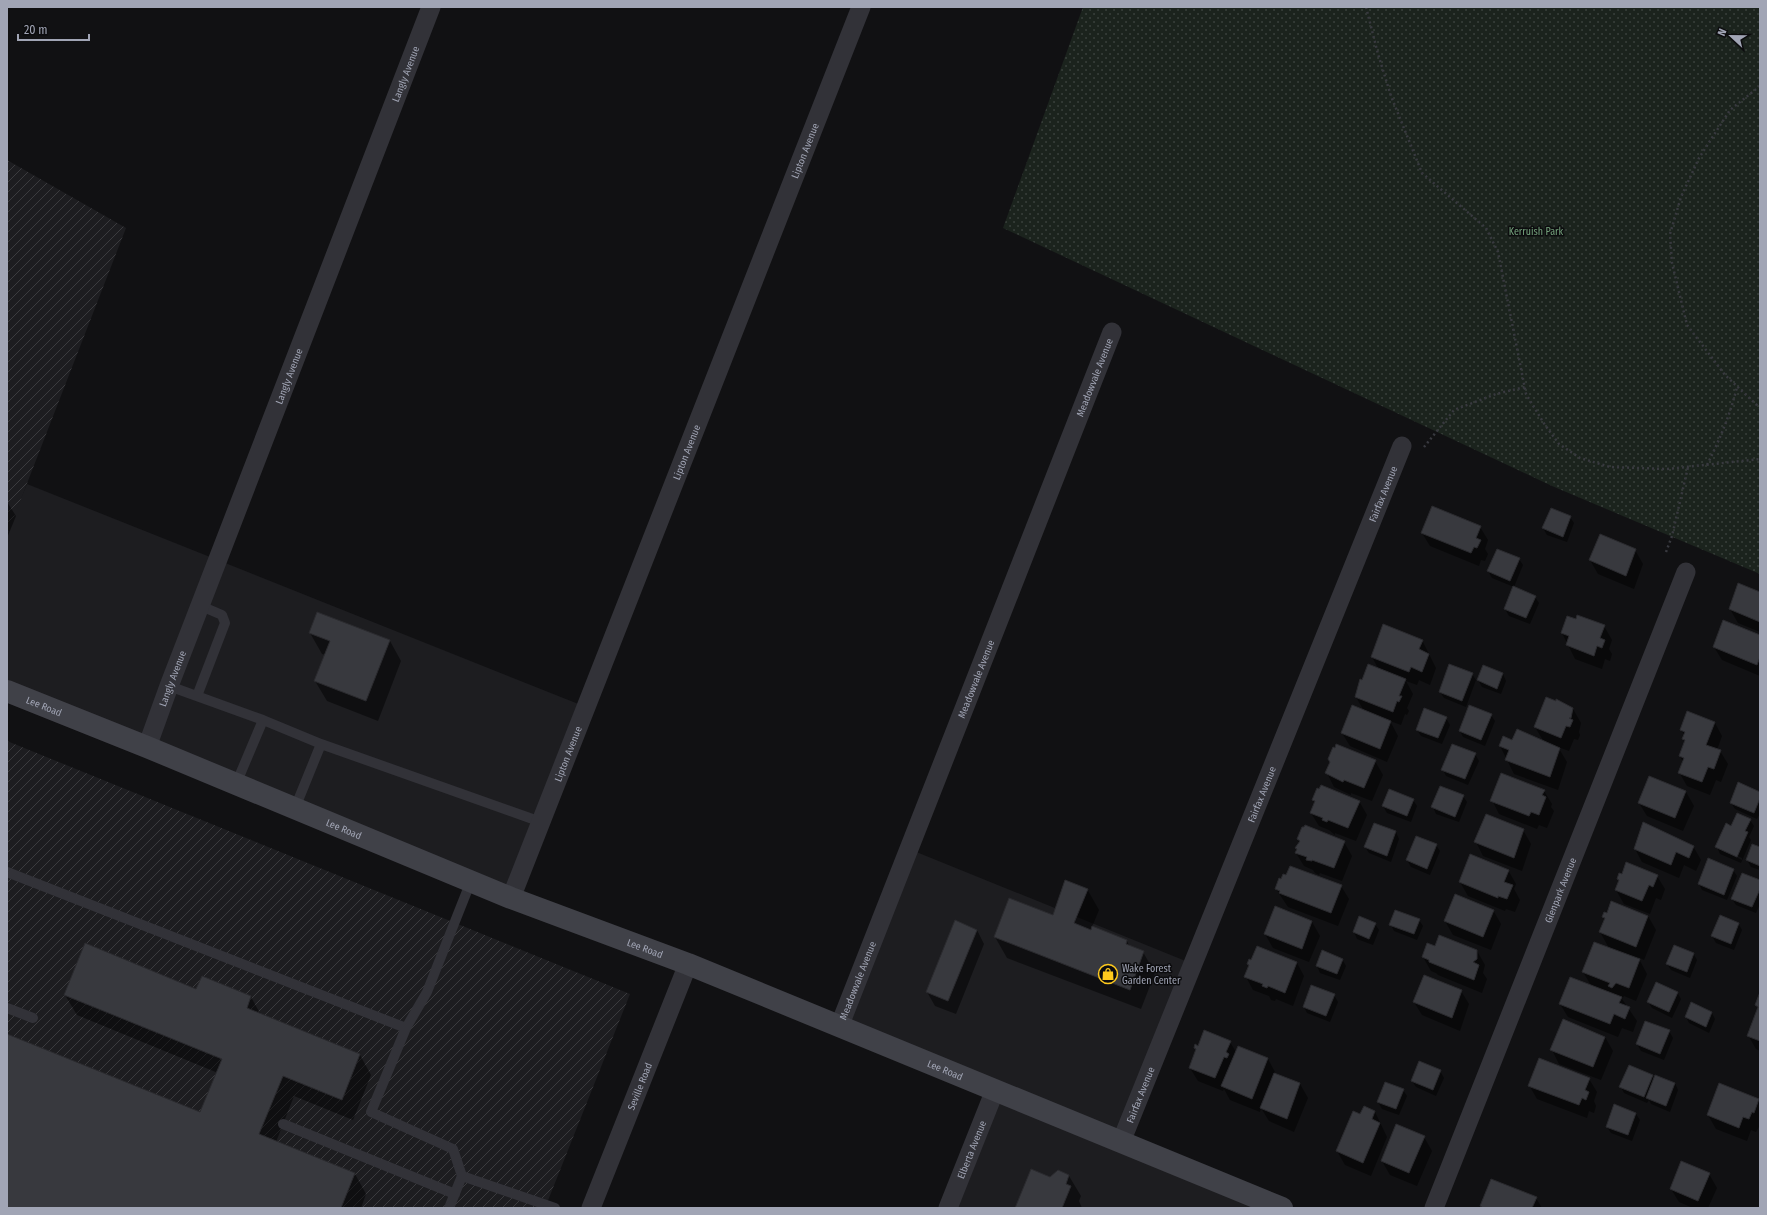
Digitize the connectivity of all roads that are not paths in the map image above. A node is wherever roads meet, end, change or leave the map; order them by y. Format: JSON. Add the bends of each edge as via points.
{"nodes":[{"id":1,"x":432,"y":7,"type":"edge"},
{"id":2,"x":861,"y":7,"type":"edge"},
{"id":3,"x":1112,"y":332,"type":"dead end"},
{"id":4,"x":1411,"y":449,"type":"road end"},
{"id":5,"x":1686,"y":572,"type":"dead end"},
{"id":6,"x":201,"y":606,"type":"junction"},
{"id":7,"x":169,"y":686,"type":"junction"},
{"id":8,"x":7,"y":691,"type":"edge"},
{"id":9,"x":197,"y":696,"type":"junction"},
{"id":10,"x":263,"y":720,"type":"junction"},
{"id":11,"x":321,"y":744,"type":"junction"},
{"id":12,"x":147,"y":747,"type":"junction"},
{"id":13,"x":236,"y":784,"type":"junction"},
{"id":14,"x":295,"y":808,"type":"junction"},
{"id":15,"x":541,"y":822,"type":"junction"},
{"id":16,"x":7,"y":872,"type":"edge"},
{"id":17,"x":471,"y":881,"type":"junction"},
{"id":18,"x":511,"y":898,"type":"junction"},
{"id":19,"x":688,"y":964,"type":"junction"},
{"id":20,"x":7,"y":1008,"type":"edge"},
{"id":21,"x":33,"y":1018,"type":"dead end"},
{"id":22,"x":840,"y":1026,"type":"junction"},
{"id":23,"x":406,"y":1028,"type":"junction"},
{"id":24,"x":995,"y":1090,"type":"junction"},
{"id":25,"x":282,"y":1124,"type":"dead end"},
{"id":26,"x":1121,"y":1142,"type":"junction"},
{"id":27,"x":462,"y":1176,"type":"junction"},
{"id":28,"x":455,"y":1194,"type":"junction"},
{"id":29,"x":449,"y":1208,"type":"edge"},
{"id":30,"x":555,"y":1208,"type":"edge"},
{"id":31,"x":591,"y":1208,"type":"edge"},
{"id":32,"x":948,"y":1208,"type":"edge"},
{"id":33,"x":1282,"y":1208,"type":"edge"},
{"id":34,"x":1434,"y":1208,"type":"edge"}],
"edges":[{"from":1,"to":6,"type":"street","name":"Langly Avenue"},
{"from":2,"to":15,"type":"street","name":"Lipton Avenue"},
{"from":3,"to":22,"type":"street","name":"Meadowvale Avenue"},
{"from":4,"to":26,"type":"street","name":"Fairfax Avenue"},
{"from":5,"to":34,"type":"street","name":"Glenpark Avenue"},
{"from":6,"to":7,"type":"street","name":"Langly Avenue"},
{"from":6,"to":9,"type":"lane","via":[[222,615],[225,623]]},
{"from":7,"to":9,"type":"lane"},
{"from":7,"to":12,"type":"street","name":"Langly Avenue"},
{"from":8,"to":12,"type":"main road","name":"Lee Road"},
{"from":9,"to":10,"type":"lane"},
{"from":10,"to":11,"type":"lane"},
{"from":10,"to":13,"type":"lane"},
{"from":11,"to":14,"type":"lane"},
{"from":11,"to":15,"type":"lane"},
{"from":12,"to":13,"type":"main road","name":"Lee Road"},
{"from":13,"to":14,"type":"main road","name":"Lee Road"},
{"from":14,"to":17,"type":"main road","name":"Lee Road"},
{"from":15,"to":18,"type":"street","name":"Lipton Avenue"},
{"from":16,"to":23,"type":"lane"},
{"from":17,"to":18,"type":"main road","name":"Lee Road"},
{"from":17,"to":23,"type":"lane","via":[[427,992]]},
{"from":18,"to":19,"type":"main road","name":"Lee Road"},
{"from":19,"to":22,"type":"main road","name":"Lee Road"},
{"from":19,"to":31,"type":"street","name":"Seville Road"},
{"from":20,"to":21,"type":"lane"},
{"from":22,"to":24,"type":"main road","name":"Lee Road"},
{"from":23,"to":27,"type":"lane","via":[[371,1112],[453,1149]]},
{"from":24,"to":26,"type":"main road","name":"Lee Road"},
{"from":24,"to":32,"type":"street","name":"Elberta Avenue"},
{"from":25,"to":28,"type":"lane"},
{"from":26,"to":33,"type":"main road","name":"Lee Road"},
{"from":27,"to":28,"type":"lane"},
{"from":27,"to":30,"type":"lane"},
{"from":28,"to":29,"type":"lane"}]}
